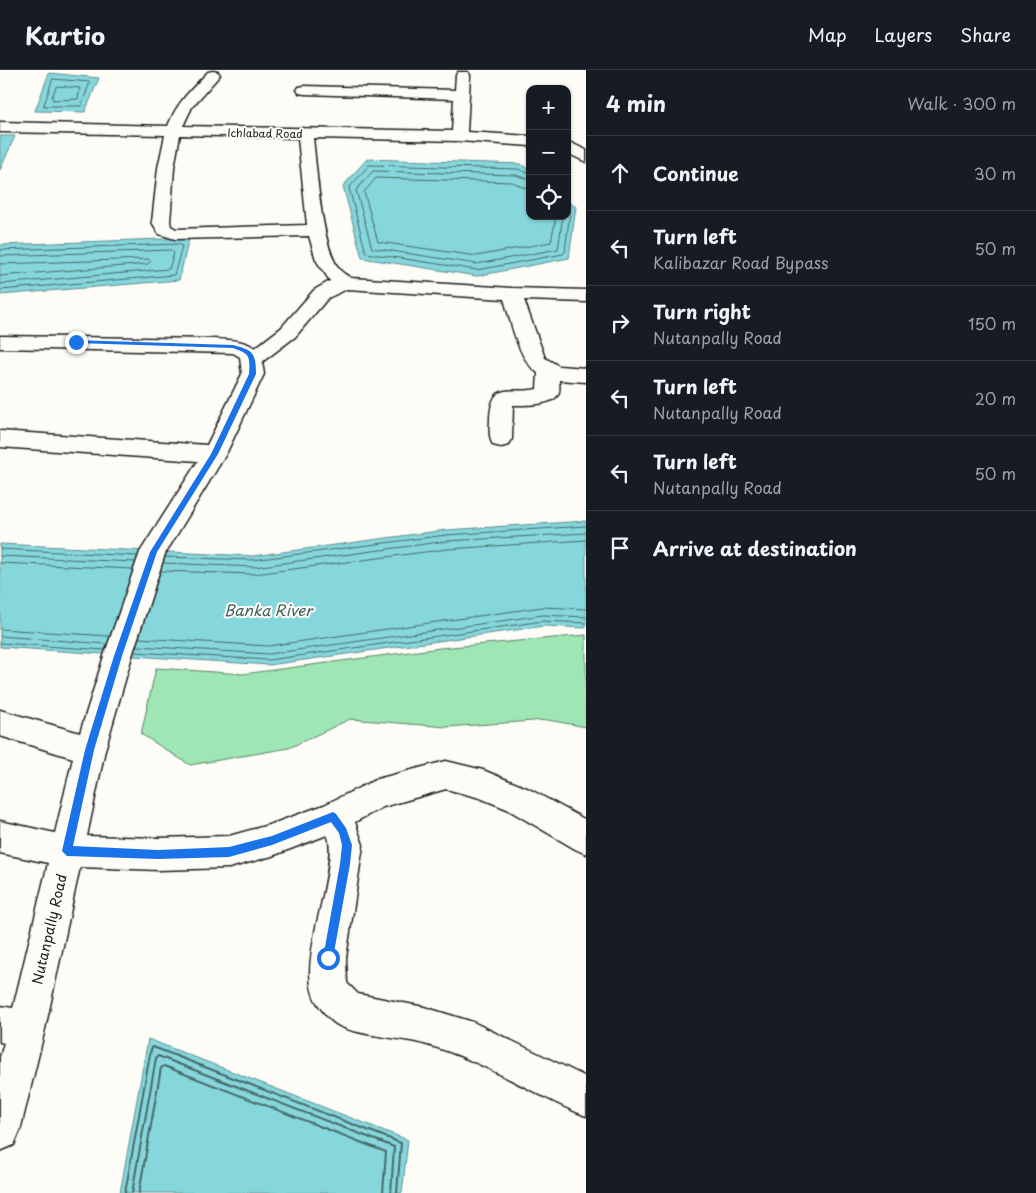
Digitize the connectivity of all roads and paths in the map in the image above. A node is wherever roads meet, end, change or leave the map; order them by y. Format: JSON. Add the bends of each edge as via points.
{"nodes":[{"id":1,"x":213,"y":75,"type":"dead end"},
{"id":2,"x":463,"y":75,"type":"dead end"},
{"id":3,"x":304,"y":90,"type":"dead end"},
{"id":4,"x":462,"y":95,"type":"junction"},
{"id":5,"x":0,"y":127,"type":"edge"},
{"id":6,"x":174,"y":131,"type":"junction"},
{"id":7,"x":305,"y":134,"type":"junction"},
{"id":8,"x":459,"y":136,"type":"junction"},
{"id":9,"x":586,"y":139,"type":"edge"},
{"id":10,"x":526,"y":141,"type":"edge"},
{"id":11,"x":571,"y":145,"type":"edge"},
{"id":12,"x":571,"y":148,"type":"edge"},
{"id":13,"x":586,"y":157,"type":"edge"},
{"id":14,"x":318,"y":230,"type":"junction"},
{"id":15,"x":347,"y":283,"type":"junction"},
{"id":16,"x":512,"y":294,"type":"junction"},
{"id":17,"x":586,"y":296,"type":"edge"},
{"id":18,"x":0,"y":342,"type":"edge"},
{"id":19,"x":253,"y":359,"type":"junction"},
{"id":20,"x":549,"y":370,"type":"junction"},
{"id":21,"x":586,"y":375,"type":"edge"},
{"id":22,"x":0,"y":439,"type":"edge"},
{"id":23,"x":501,"y":439,"type":"dead end"},
{"id":24,"x":214,"y":454,"type":"junction"},
{"id":25,"x":0,"y":723,"type":"edge"},
{"id":26,"x":90,"y":750,"type":"junction"},
{"id":27,"x":333,"y":817,"type":"junction"},
{"id":28,"x":0,"y":836,"type":"edge"},
{"id":29,"x":586,"y":838,"type":"edge"},
{"id":30,"x":67,"y":851,"type":"junction"},
{"id":31,"x":13,"y":1027,"type":"edge"},
{"id":32,"x":586,"y":1097,"type":"edge"},
{"id":33,"x":0,"y":1131,"type":"edge"}],
"edges":[{"from":1,"to":6,"type":"street","via":[[185,106]]},
{"from":2,"to":4,"type":"street"},
{"from":3,"to":4,"type":"street"},
{"from":4,"to":8,"type":"street"},
{"from":5,"to":6,"type":"street","name":"Ichlabad Road"},
{"from":6,"to":7,"type":"street","name":"Ichlabad Road"},
{"from":6,"to":14,"type":"street","via":[[161,222],[166,232]]},
{"from":7,"to":8,"type":"street","name":"Ichlabad Road"},
{"from":7,"to":14,"type":"street"},
{"from":8,"to":10,"type":"street","name":"Ichlabad Road"},
{"from":9,"to":11,"type":"street"},
{"from":12,"to":13,"type":"street"},
{"from":14,"to":15,"type":"street","via":[[327,265],[333,275]]},
{"from":15,"to":16,"type":"street"},
{"from":15,"to":19,"type":"street","via":[[323,290],[292,328]]},
{"from":16,"to":17,"type":"street"},
{"from":16,"to":20,"type":"street","via":[[533,356],[538,364]]},
{"from":18,"to":19,"type":"street","via":[[212,345],[247,351]]},
{"from":19,"to":24,"type":"street","name":"Nutanpally Road","via":[[253,374]]},
{"from":20,"to":21,"type":"street"},
{"from":20,"to":23,"type":"street","via":[[548,393],[537,397],[506,398],[502,403]]},
{"from":22,"to":24,"type":"street"},
{"from":24,"to":26,"type":"street","name":"Nutanpally Road","via":[[153,552]]},
{"from":25,"to":26,"type":"street"},
{"from":26,"to":30,"type":"street","name":"Nutanpally Road"},
{"from":27,"to":29,"type":"street","via":[[376,794],[446,775],[483,784],[518,799]]},
{"from":27,"to":30,"type":"street","via":[[229,852]]},
{"from":27,"to":32,"type":"street","via":[[343,831],[347,845],[328,958],[330,991],[349,1011],[424,1025],[473,1041]]},
{"from":28,"to":30,"type":"street"},
{"from":30,"to":31,"type":"street","name":"Nutanpally Road"},
{"from":31,"to":33,"type":"street","name":"Nutanpally Road"}]}
